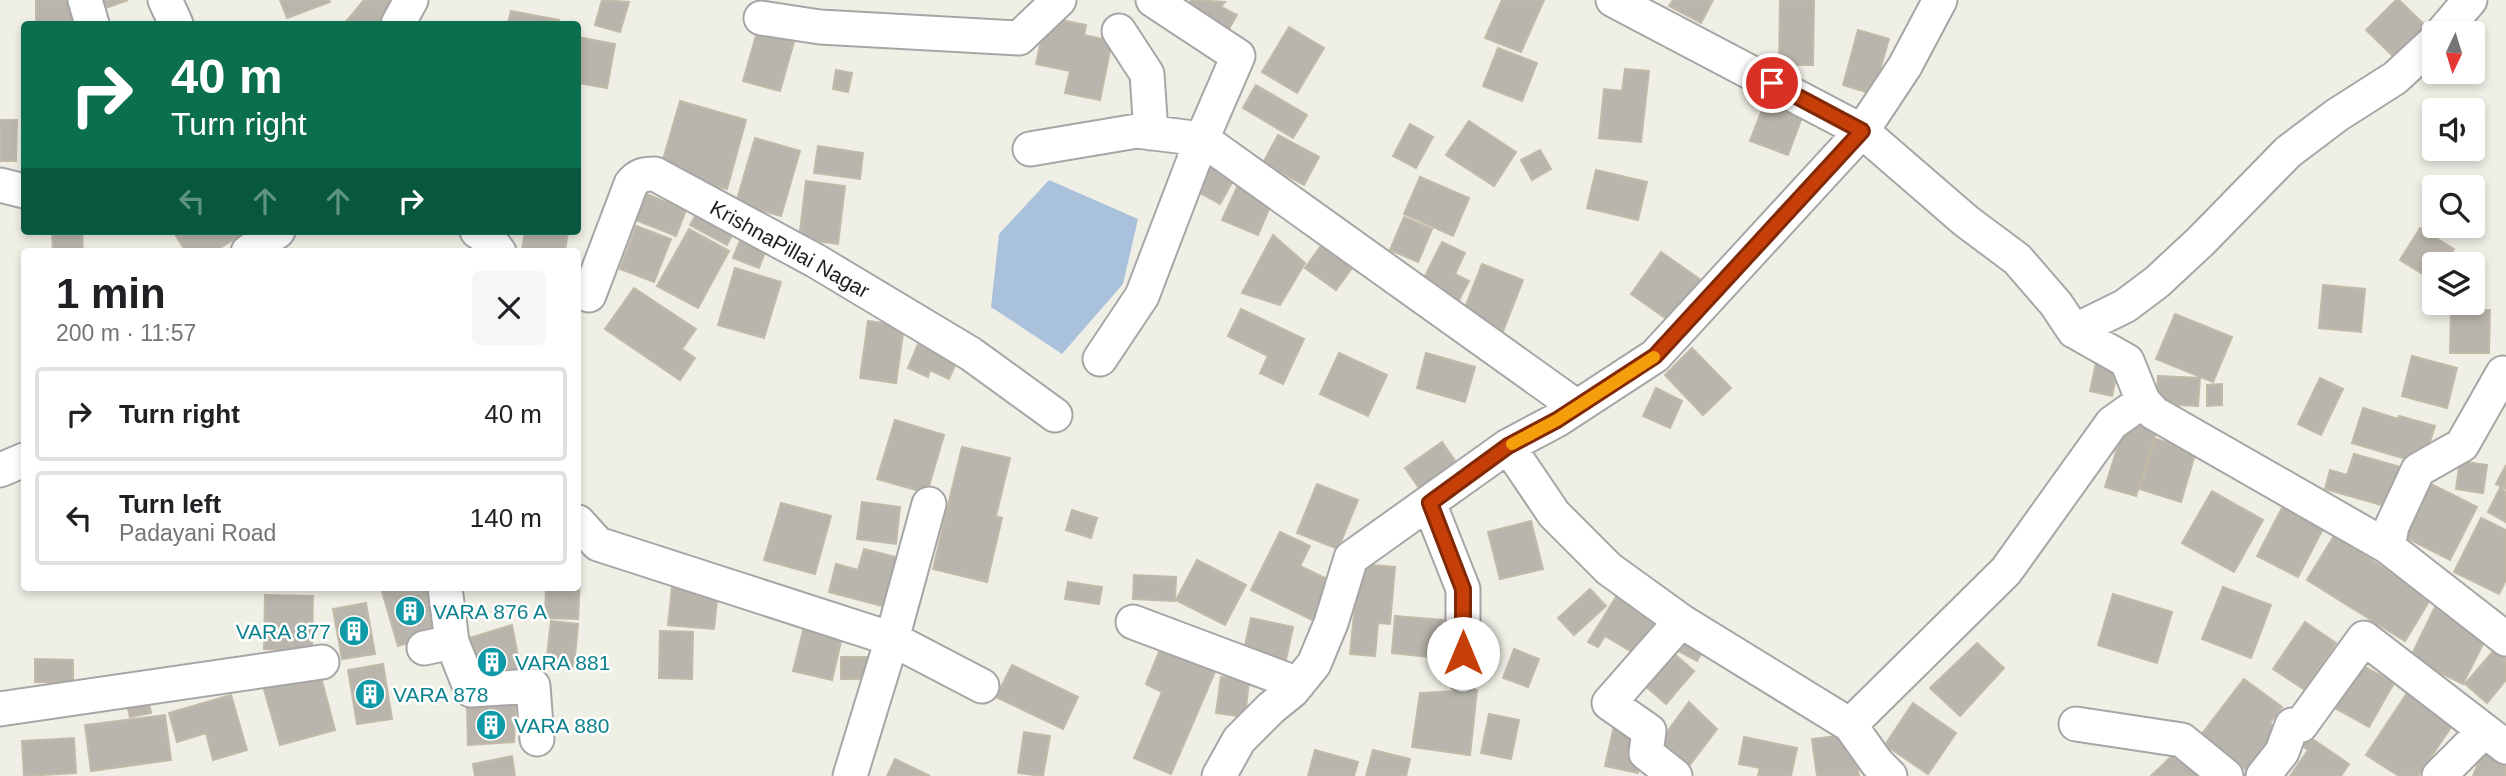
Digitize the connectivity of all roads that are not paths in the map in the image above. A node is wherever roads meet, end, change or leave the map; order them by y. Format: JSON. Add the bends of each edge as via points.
{"nodes":[{"id":1,"x":85,"y":0,"type":"edge"},
{"id":2,"x":165,"y":0,"type":"edge"},
{"id":3,"x":411,"y":0,"type":"edge"},
{"id":4,"x":1059,"y":0,"type":"edge"},
{"id":5,"x":1153,"y":0,"type":"edge"},
{"id":6,"x":1613,"y":0,"type":"edge"},
{"id":7,"x":1940,"y":0,"type":"edge"},
{"id":8,"x":2470,"y":0,"type":"edge"},
{"id":9,"x":832,"y":14,"type":"edge"},
{"id":10,"x":761,"y":18,"type":"dead end"},
{"id":11,"x":91,"y":21,"type":"edge"},
{"id":12,"x":175,"y":21,"type":"edge"},
{"id":13,"x":400,"y":21,"type":"edge"},
{"id":14,"x":2452,"y":21,"type":"edge"},
{"id":15,"x":1119,"y":32,"type":"dead end"},
{"id":16,"x":2422,"y":53,"type":"edge"},
{"id":17,"x":1862,"y":131,"type":"junction"},
{"id":18,"x":1151,"y":132,"type":"junction"},
{"id":19,"x":1202,"y":139,"type":"junction"},
{"id":20,"x":1030,"y":149,"type":"dead end"},
{"id":21,"x":0,"y":185,"type":"edge"},
{"id":22,"x":21,"y":190,"type":"edge"},
{"id":23,"x":483,"y":235,"type":"edge"},
{"id":24,"x":496,"y":248,"type":"edge"},
{"id":25,"x":581,"y":292,"type":"edge"},
{"id":26,"x":2074,"y":331,"type":"junction"},
{"id":27,"x":1100,"y":359,"type":"dead end"},
{"id":28,"x":2503,"y":373,"type":"dead end"},
{"id":29,"x":2143,"y":401,"type":"junction"},
{"id":30,"x":1577,"y":407,"type":"junction"},
{"id":31,"x":1055,"y":415,"type":"dead end"},
{"id":32,"x":1508,"y":446,"type":"junction"},
{"id":33,"x":21,"y":461,"type":"edge"},
{"id":34,"x":0,"y":470,"type":"edge"},
{"id":35,"x":1430,"y":503,"type":"junction"},
{"id":36,"x":929,"y":504,"type":"dead end"},
{"id":37,"x":581,"y":525,"type":"edge"},
{"id":38,"x":2388,"y":547,"type":"junction"},
{"id":39,"x":445,"y":591,"type":"edge"},
{"id":40,"x":1681,"y":621,"type":"junction"},
{"id":41,"x":1133,"y":622,"type":"dead end"},
{"id":42,"x":2504,"y":631,"type":"edge"},
{"id":43,"x":892,"y":639,"type":"junction"},
{"id":44,"x":322,"y":662,"type":"dead end"},
{"id":45,"x":1463,"y":675,"type":"dead end"},
{"id":46,"x":1298,"y":684,"type":"junction"},
{"id":47,"x":982,"y":686,"type":"dead end"},
{"id":48,"x":0,"y":709,"type":"edge"},
{"id":49,"x":2077,"y":724,"type":"dead end"},
{"id":50,"x":1850,"y":725,"type":"junction"},
{"id":51,"x":537,"y":739,"type":"dead end"},
{"id":52,"x":2495,"y":739,"type":"edge"},
{"id":53,"x":850,"y":776,"type":"edge"},
{"id":54,"x":1219,"y":776,"type":"edge"},
{"id":55,"x":1675,"y":776,"type":"edge"},
{"id":56,"x":1890,"y":776,"type":"edge"},
{"id":57,"x":2226,"y":776,"type":"edge"},
{"id":58,"x":2263,"y":776,"type":"edge"},
{"id":59,"x":2439,"y":776,"type":"edge"}],
"edges":[{"from":1,"to":11,"type":"street"},
{"from":2,"to":12,"type":"street"},
{"from":3,"to":13,"type":"street"},
{"from":4,"to":9,"type":"street","via":[[1019,38]]},
{"from":5,"to":19,"type":"street","via":[[1238,56]]},
{"from":6,"to":17,"type":"street"},
{"from":7,"to":17,"type":"street","via":[[1905,66]]},
{"from":8,"to":14,"type":"street"},
{"from":9,"to":10,"type":"street"},
{"from":15,"to":18,"type":"street","via":[[1147,74]]},
{"from":16,"to":26,"type":"street","via":[[2395,78],[2288,152],[2157,282],[2125,306]]},
{"from":17,"to":26,"type":"street","via":[[2017,259]]},
{"from":17,"to":30,"type":"street","via":[[1655,356]]},
{"from":18,"to":19,"type":"street"},
{"from":18,"to":20,"type":"street"},
{"from":19,"to":27,"type":"street","via":[[1142,296]]},
{"from":19,"to":30,"type":"street"},
{"from":21,"to":22,"type":"street"},
{"from":23,"to":24,"type":"street"},
{"from":25,"to":31,"type":"street","name":"KrishnaPillai Nagar","via":[[589,295],[631,184],[644,174],[655,174],[817,261],[971,355]]},
{"from":26,"to":29,"type":"street","via":[[2127,361]]},
{"from":28,"to":38,"type":"street","via":[[2462,445],[2418,470],[2392,526]]},
{"from":29,"to":38,"type":"street","via":[[2154,413]]},
{"from":29,"to":50,"type":"street","via":[[2112,423],[2006,571]]},
{"from":30,"to":32,"type":"street"},
{"from":32,"to":35,"type":"street"},
{"from":32,"to":40,"type":"street","via":[[1554,514],[1609,569]]},
{"from":33,"to":34,"type":"street"},
{"from":35,"to":45,"type":"street","via":[[1463,589]]},
{"from":35,"to":46,"type":"street","via":[[1351,558],[1314,664]]},
{"from":36,"to":43,"type":"street"},
{"from":37,"to":43,"type":"street","via":[[598,544]]},
{"from":38,"to":42,"type":"street"},
{"from":39,"to":51,"type":"street","via":[[438,645],[471,690],[533,686]]},
{"from":40,"to":50,"type":"street"},
{"from":40,"to":55,"type":"street","via":[[1609,703],[1649,731],[1646,753]]},
{"from":41,"to":46,"type":"street"},
{"from":43,"to":47,"type":"street"},
{"from":43,"to":53,"type":"street"},
{"from":44,"to":48,"type":"street"},
{"from":46,"to":54,"type":"street","via":[[1239,740]]},
{"from":49,"to":57,"type":"street","via":[[2182,740]]},
{"from":50,"to":56,"type":"street"},
{"from":52,"to":58,"type":"street","via":[[2364,638],[2301,725],[2292,725],[2282,752]]},
{"from":52,"to":59,"type":"street"}]}
